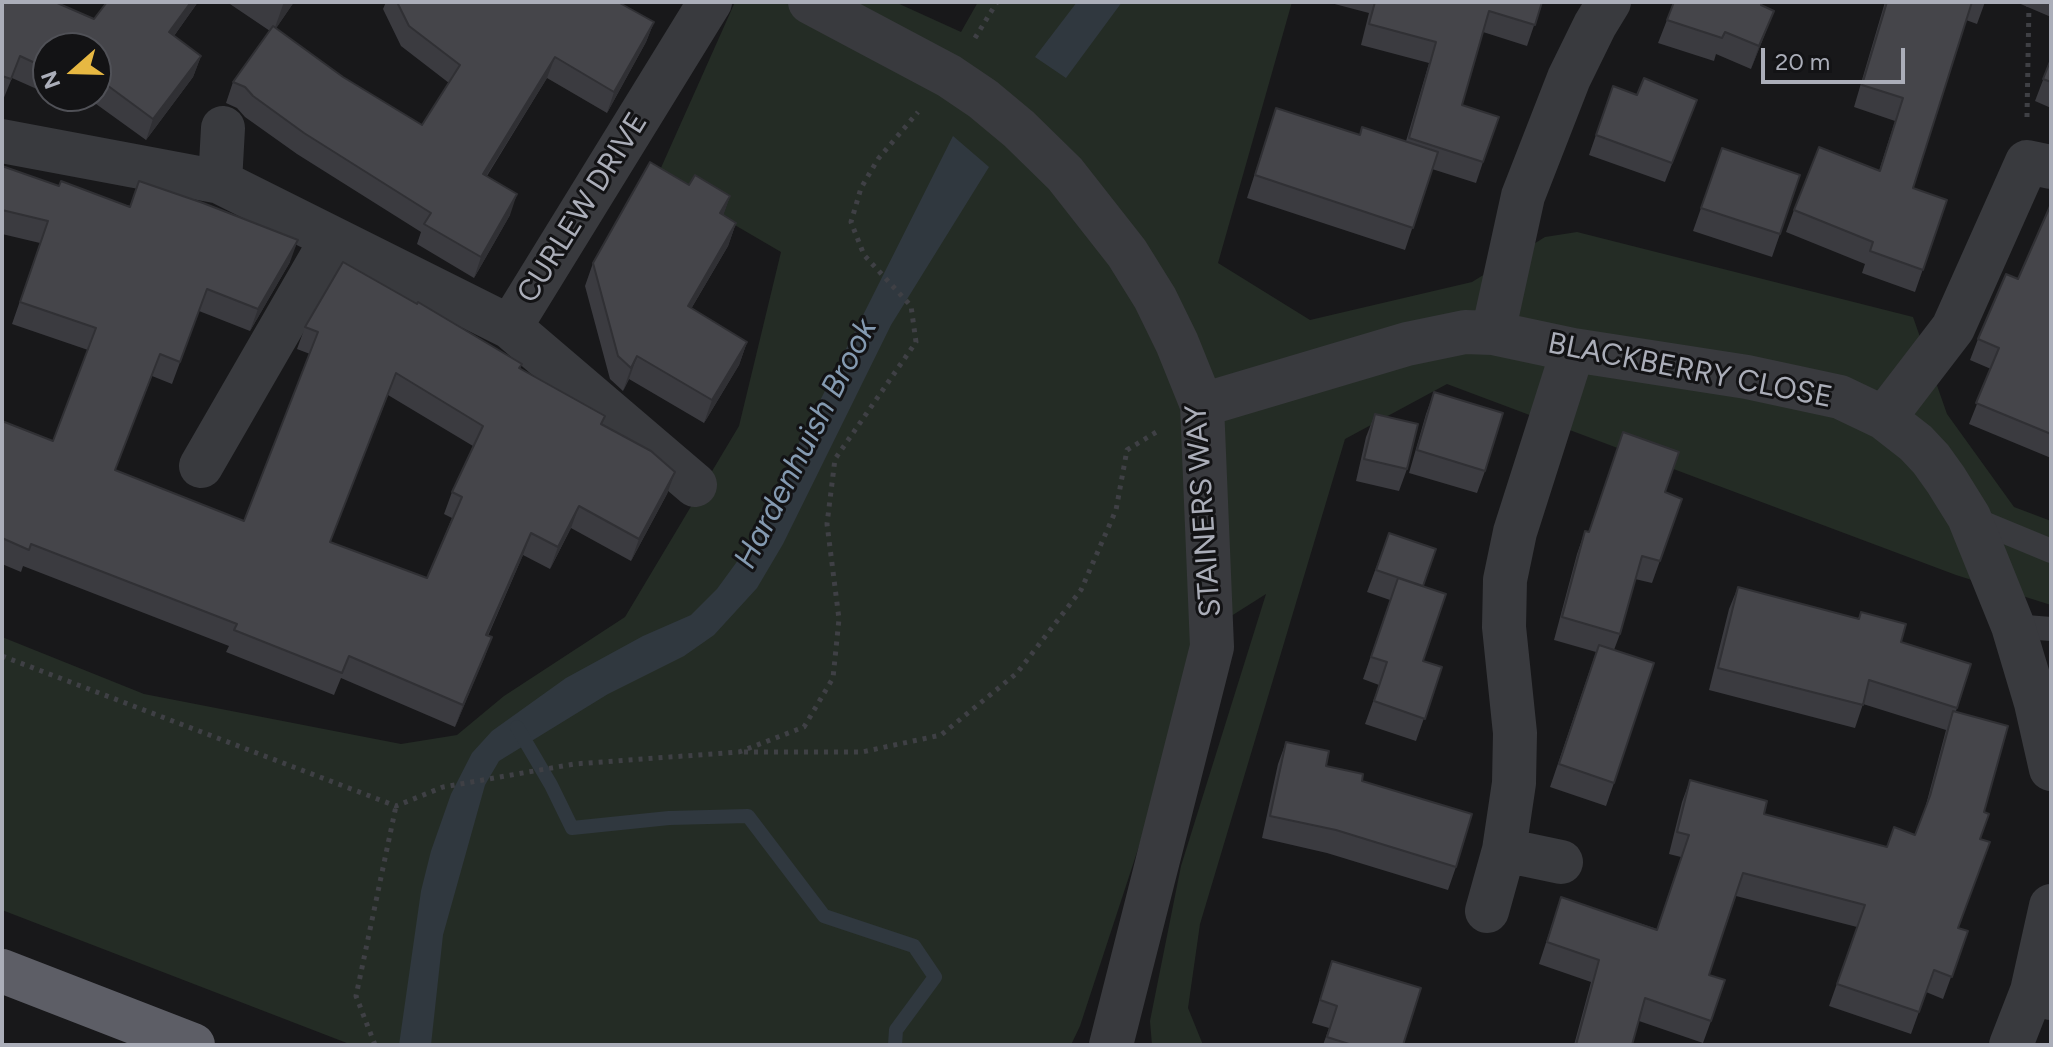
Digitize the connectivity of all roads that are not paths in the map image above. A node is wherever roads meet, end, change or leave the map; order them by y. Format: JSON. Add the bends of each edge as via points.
{"nodes":[{"id":1,"x":710,"y":2,"type":"edge"},
{"id":2,"x":810,"y":2,"type":"edge"},
{"id":3,"x":1609,"y":2,"type":"edge"},
{"id":4,"x":223,"y":128,"type":"dead end"},
{"id":5,"x":2,"y":141,"type":"edge"},
{"id":6,"x":2039,"y":165,"type":"edge"},
{"id":7,"x":220,"y":182,"type":"junction"},
{"id":8,"x":332,"y":239,"type":"junction"},
{"id":9,"x":510,"y":327,"type":"junction"},
{"id":10,"x":1493,"y":333,"type":"junction"},
{"id":11,"x":1573,"y":350,"type":"junction"},
{"id":12,"x":1202,"y":405,"type":"junction"},
{"id":13,"x":1884,"y":418,"type":"junction"},
{"id":14,"x":201,"y":466,"type":"dead end"},
{"id":15,"x":695,"y":485,"type":"dead end"},
{"id":16,"x":1969,"y":517,"type":"junction"},
{"id":17,"x":2051,"y":551,"type":"edge"},
{"id":18,"x":2032,"y":628,"type":"edge"},
{"id":19,"x":2051,"y":769,"type":"edge"},
{"id":20,"x":1504,"y":850,"type":"junction"},
{"id":21,"x":1561,"y":862,"type":"dead end"},
{"id":22,"x":2051,"y":906,"type":"edge"},
{"id":23,"x":1487,"y":911,"type":"dead end"},
{"id":24,"x":2,"y":971,"type":"edge"},
{"id":25,"x":2041,"y":995,"type":"edge"},
{"id":26,"x":1113,"y":1043,"type":"edge"},
{"id":27,"x":193,"y":1045,"type":"edge"},
{"id":28,"x":2011,"y":1045,"type":"edge"}],
"edges":[{"from":1,"to":9,"type":"street","name":"CURLEW DRIVE"},
{"from":2,"to":12,"type":"street","name":"STAINERS WAY","via":[[949,76],[1019,129],[1065,174],[1155,298]]},
{"from":3,"to":10,"type":"street","via":[[1569,78],[1523,196]]},
{"from":4,"to":7,"type":"street"},
{"from":5,"to":7,"type":"street","name":"CURLEW DRIVE"},
{"from":6,"to":13,"type":"street","via":[[1953,328]]},
{"from":7,"to":8,"type":"street","name":"CURLEW DRIVE"},
{"from":8,"to":9,"type":"street","name":"CURLEW DRIVE"},
{"from":8,"to":14,"type":"street"},
{"from":9,"to":15,"type":"street"},
{"from":10,"to":11,"type":"street","name":"BLACKBERRY CLOSE"},
{"from":10,"to":12,"type":"street","name":"BLACKBERRY CLOSE","via":[[1465,332],[1407,344]]},
{"from":11,"to":13,"type":"street","name":"BLACKBERRY CLOSE","via":[[1793,386],[1840,397]]},
{"from":11,"to":20,"type":"street","via":[[1515,532],[1505,580],[1504,627],[1515,733]]},
{"from":12,"to":26,"type":"street","name":"STAINERS WAY","via":[[1212,647]]},
{"from":13,"to":16,"type":"street","name":"BLACKBERRY CLOSE","via":[[1931,459]]},
{"from":16,"to":17,"type":"lane"},
{"from":16,"to":18,"type":"street","name":"BLACKBERRY CLOSE"},
{"from":18,"to":19,"type":"street","name":"BLACKBERRY CLOSE","via":[[2036,703]]},
{"from":20,"to":21,"type":"street"},
{"from":20,"to":23,"type":"street"},
{"from":22,"to":25,"type":"street"},
{"from":24,"to":27,"type":"highway"},
{"from":25,"to":28,"type":"street"}]}
